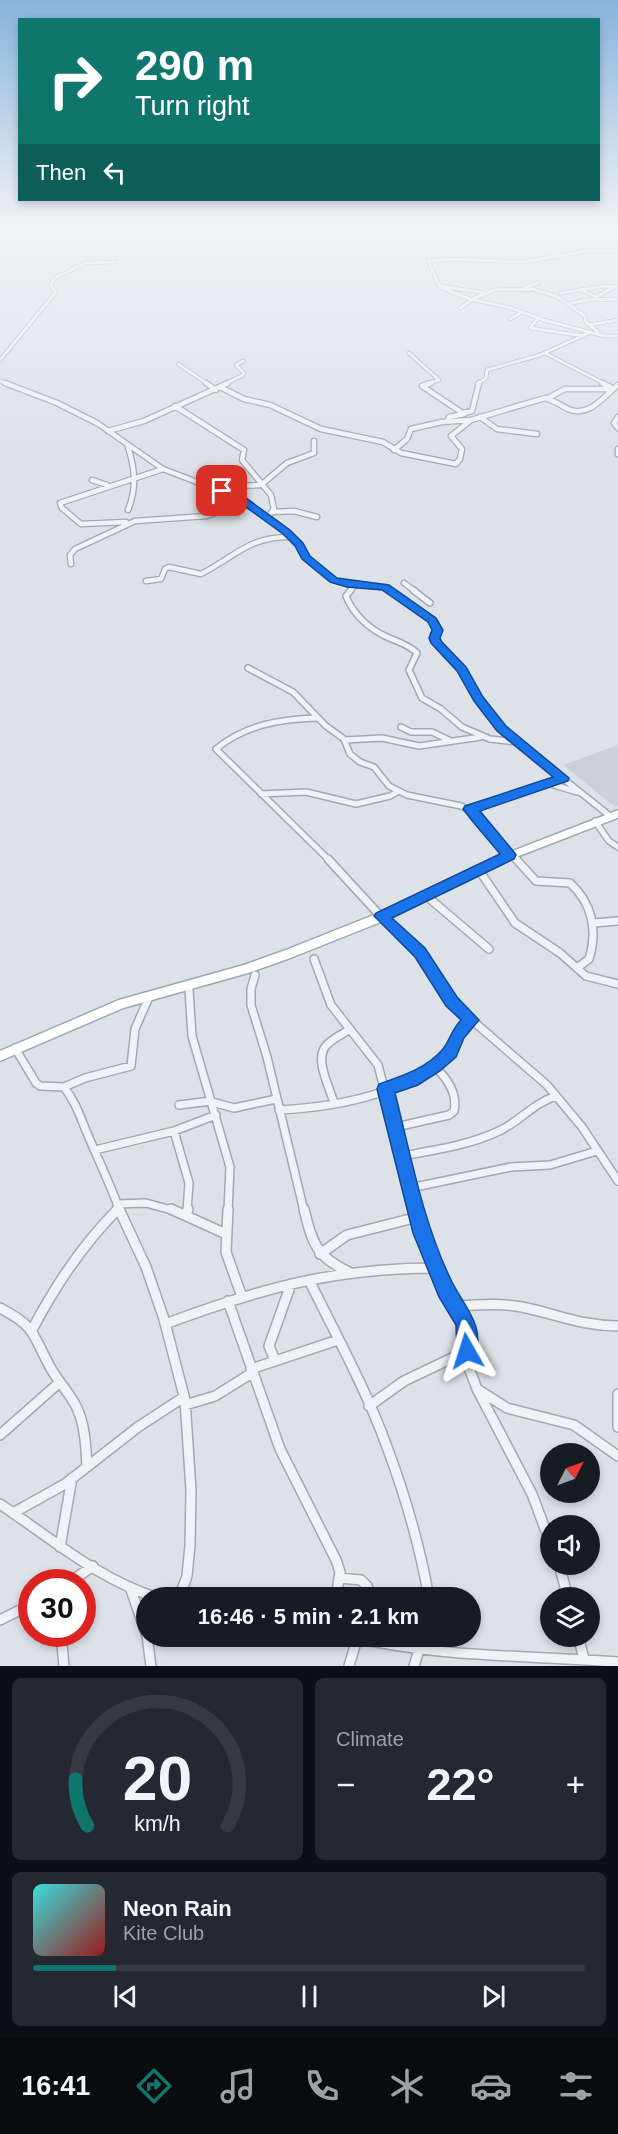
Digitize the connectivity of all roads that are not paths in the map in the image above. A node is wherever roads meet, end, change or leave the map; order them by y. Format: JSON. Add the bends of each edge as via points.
{"nodes":[{"id":1,"x":47,"y":303,"type":"edge"},
{"id":2,"x":467,"y":303,"type":"edge"},
{"id":3,"x":486,"y":303,"type":"edge"},
{"id":4,"x":574,"y":303,"type":"edge"},
{"id":5,"x":568,"y":304,"type":"joint"},
{"id":6,"x":460,"y":308,"type":"dead end"},
{"id":7,"x":522,"y":312,"type":"junction"},
{"id":8,"x":537,"y":318,"type":"junction"},
{"id":9,"x":510,"y":320,"type":"dead end"},
{"id":10,"x":618,"y":320,"type":"edge"},
{"id":11,"x":589,"y":325,"type":"junction"},
{"id":12,"x":591,"y":332,"type":"junction"},
{"id":13,"x":585,"y":336,"type":"junction"},
{"id":14,"x":618,"y":336,"type":"edge"},
{"id":15,"x":606,"y":337,"type":"junction"},
{"id":16,"x":618,"y":341,"type":"edge"},
{"id":17,"x":545,"y":352,"type":"junction"},
{"id":18,"x":409,"y":353,"type":"dead end"},
{"id":19,"x":0,"y":360,"type":"edge"},
{"id":20,"x":243,"y":361,"type":"dead end"},
{"id":21,"x":178,"y":364,"type":"dead end"},
{"id":22,"x":0,"y":381,"type":"edge"},
{"id":23,"x":618,"y":385,"type":"edge"},
{"id":24,"x":218,"y":388,"type":"junction"},
{"id":25,"x":612,"y":389,"type":"junction"},
{"id":26,"x":618,"y":392,"type":"edge"},
{"id":27,"x":547,"y":398,"type":"junction"},
{"id":28,"x":175,"y":406,"type":"junction"},
{"id":29,"x":463,"y":413,"type":"junction"},
{"id":30,"x":480,"y":417,"type":"junction"},
{"id":31,"x":618,"y":417,"type":"edge"},
{"id":32,"x":471,"y":420,"type":"junction"},
{"id":33,"x":447,"y":421,"type":"junction"},
{"id":34,"x":618,"y":428,"type":"edge"},
{"id":35,"x":108,"y":431,"type":"junction"},
{"id":36,"x":537,"y":434,"type":"dead end"},
{"id":37,"x":314,"y":441,"type":"dead end"},
{"id":38,"x":128,"y":446,"type":"junction"},
{"id":39,"x":618,"y":449,"type":"edge"},
{"id":40,"x":394,"y":450,"type":"junction"},
{"id":41,"x":618,"y":453,"type":"edge"},
{"id":42,"x":163,"y":469,"type":"junction"},
{"id":43,"x":135,"y":477,"type":"junction"},
{"id":44,"x":92,"y":480,"type":"dead end"},
{"id":45,"x":261,"y":485,"type":"junction"},
{"id":46,"x":111,"y":486,"type":"junction"},
{"id":47,"x":222,"y":491,"type":"junction"},
{"id":48,"x":251,"y":506,"type":"junction"},
{"id":49,"x":264,"y":508,"type":"dead end"},
{"id":50,"x":128,"y":510,"type":"dead end"},
{"id":51,"x":273,"y":512,"type":"junction"},
{"id":52,"x":317,"y":517,"type":"dead end"},
{"id":53,"x":267,"y":519,"type":"junction"},
{"id":54,"x":135,"y":521,"type":"junction"},
{"id":55,"x":292,"y":538,"type":"junction"},
{"id":56,"x":71,"y":564,"type":"dead end"},
{"id":57,"x":146,"y":581,"type":"dead end"},
{"id":58,"x":342,"y":583,"type":"junction"},
{"id":59,"x":404,"y":583,"type":"dead end"},
{"id":60,"x":355,"y":585,"type":"junction"},
{"id":61,"x":348,"y":592,"type":"junction"},
{"id":62,"x":430,"y":603,"type":"dead end"},
{"id":63,"x":248,"y":668,"type":"dead end"},
{"id":64,"x":317,"y":718,"type":"junction"},
{"id":65,"x":401,"y":727,"type":"dead end"},
{"id":66,"x":482,"y":736,"type":"junction"},
{"id":67,"x":345,"y":740,"type":"junction"},
{"id":68,"x":453,"y":742,"type":"junction"},
{"id":69,"x":518,"y":742,"type":"junction"},
{"id":70,"x":563,"y":778,"type":"junction"},
{"id":71,"x":555,"y":785,"type":"dead end"},
{"id":72,"x":398,"y":792,"type":"junction"},
{"id":73,"x":261,"y":794,"type":"junction"},
{"id":74,"x":587,"y":797,"type":"junction"},
{"id":75,"x":470,"y":809,"type":"junction"},
{"id":76,"x":614,"y":815,"type":"edge"},
{"id":77,"x":596,"y":821,"type":"junction"},
{"id":78,"x":618,"y":847,"type":"edge"},
{"id":79,"x":511,"y":855,"type":"junction"},
{"id":80,"x":479,"y":870,"type":"junction"},
{"id":81,"x":430,"y":899,"type":"dead end"},
{"id":82,"x":381,"y":916,"type":"junction"},
{"id":83,"x":618,"y":921,"type":"edge"},
{"id":84,"x":594,"y":923,"type":"junction"},
{"id":85,"x":489,"y":949,"type":"dead end"},
{"id":86,"x":314,"y":960,"type":"dead end"},
{"id":87,"x":577,"y":968,"type":"junction"},
{"id":88,"x":255,"y":975,"type":"dead end"},
{"id":89,"x":618,"y":984,"type":"edge"},
{"id":90,"x":189,"y":990,"type":"dead end"},
{"id":91,"x":150,"y":996,"type":"junction"},
{"id":92,"x":471,"y":1020,"type":"junction"},
{"id":93,"x":349,"y":1030,"type":"junction"},
{"id":94,"x":15,"y":1048,"type":"junction"},
{"id":95,"x":0,"y":1056,"type":"edge"},
{"id":96,"x":434,"y":1066,"type":"junction"},
{"id":97,"x":64,"y":1087,"type":"junction"},
{"id":98,"x":385,"y":1089,"type":"junction"},
{"id":99,"x":556,"y":1096,"type":"junction"},
{"id":100,"x":276,"y":1099,"type":"junction"},
{"id":101,"x":211,"y":1101,"type":"junction"},
{"id":102,"x":334,"y":1104,"type":"junction"},
{"id":103,"x":179,"y":1105,"type":"dead end"},
{"id":104,"x":234,"y":1108,"type":"junction"},
{"id":105,"x":279,"y":1110,"type":"junction"},
{"id":106,"x":216,"y":1116,"type":"junction"},
{"id":107,"x":396,"y":1127,"type":"junction"},
{"id":108,"x":174,"y":1131,"type":"junction"},
{"id":109,"x":95,"y":1150,"type":"junction"},
{"id":110,"x":597,"y":1151,"type":"junction"},
{"id":111,"x":402,"y":1156,"type":"junction"},
{"id":112,"x":618,"y":1164,"type":"edge"},
{"id":113,"x":610,"y":1169,"type":"junction"},
{"id":114,"x":618,"y":1181,"type":"edge"},
{"id":115,"x":410,"y":1188,"type":"junction"},
{"id":116,"x":118,"y":1206,"type":"junction"},
{"id":117,"x":186,"y":1215,"type":"junction"},
{"id":118,"x":418,"y":1217,"type":"junction"},
{"id":119,"x":226,"y":1234,"type":"junction"},
{"id":120,"x":320,"y":1254,"type":"junction"},
{"id":121,"x":435,"y":1268,"type":"junction"},
{"id":122,"x":349,"y":1272,"type":"junction"},
{"id":123,"x":309,"y":1280,"type":"junction"},
{"id":124,"x":291,"y":1284,"type":"junction"},
{"id":125,"x":242,"y":1297,"type":"junction"},
{"id":126,"x":228,"y":1300,"type":"junction"},
{"id":127,"x":457,"y":1306,"type":"junction"},
{"id":128,"x":0,"y":1308,"type":"edge"},
{"id":129,"x":165,"y":1324,"type":"junction"},
{"id":130,"x":618,"y":1326,"type":"edge"},
{"id":131,"x":32,"y":1330,"type":"junction"},
{"id":132,"x":338,"y":1341,"type":"junction"},
{"id":133,"x":467,"y":1351,"type":"junction"},
{"id":134,"x":274,"y":1360,"type":"junction"},
{"id":135,"x":252,"y":1371,"type":"junction"},
{"id":136,"x":60,"y":1382,"type":"junction"},
{"id":137,"x":477,"y":1389,"type":"junction"},
{"id":138,"x":618,"y":1394,"type":"edge"},
{"id":139,"x":185,"y":1401,"type":"junction"},
{"id":140,"x":369,"y":1406,"type":"junction"},
{"id":141,"x":618,"y":1427,"type":"edge"},
{"id":142,"x":0,"y":1435,"type":"edge"},
{"id":143,"x":618,"y":1456,"type":"edge"},
{"id":144,"x":87,"y":1467,"type":"junction"},
{"id":145,"x":72,"y":1478,"type":"junction"},
{"id":146,"x":0,"y":1504,"type":"edge"},
{"id":147,"x":13,"y":1513,"type":"junction"},
{"id":148,"x":540,"y":1515,"type":"edge"},
{"id":149,"x":60,"y":1547,"type":"junction"},
{"id":150,"x":93,"y":1566,"type":"junction"},
{"id":151,"x":89,"y":1569,"type":"edge"},
{"id":152,"x":340,"y":1578,"type":"junction"},
{"id":153,"x":130,"y":1587,"type":"junction"},
{"id":154,"x":183,"y":1587,"type":"edge"},
{"id":155,"x":338,"y":1587,"type":"edge"},
{"id":156,"x":368,"y":1587,"type":"edge"},
{"id":157,"x":427,"y":1587,"type":"edge"},
{"id":158,"x":136,"y":1589,"type":"edge"},
{"id":159,"x":136,"y":1604,"type":"edge"},
{"id":160,"x":18,"y":1611,"type":"edge"},
{"id":161,"x":0,"y":1620,"type":"edge"},
{"id":162,"x":62,"y":1647,"type":"edge"},
{"id":163,"x":148,"y":1647,"type":"edge"},
{"id":164,"x":352,"y":1647,"type":"edge"},
{"id":165,"x":393,"y":1647,"type":"edge"},
{"id":166,"x":438,"y":1647,"type":"edge"},
{"id":167,"x":419,"y":1650,"type":"junction"},
{"id":168,"x":439,"y":1651,"type":"junction"},
{"id":169,"x":584,"y":1661,"type":"edge"},
{"id":170,"x":618,"y":1662,"type":"edge"},
{"id":171,"x":64,"y":1666,"type":"edge"},
{"id":172,"x":151,"y":1666,"type":"edge"},
{"id":173,"x":349,"y":1666,"type":"edge"},
{"id":174,"x":414,"y":1666,"type":"edge"}],
"edges":[{"from":1,"to":19,"type":"street"},
{"from":2,"to":6,"type":"street"},
{"from":3,"to":7,"type":"street"},
{"from":4,"to":5,"type":"street"},
{"from":5,"to":11,"type":"street","via":[[585,316]]},
{"from":7,"to":8,"type":"street"},
{"from":7,"to":9,"type":"street"},
{"from":8,"to":12,"type":"street"},
{"from":8,"to":13,"type":"street","via":[[530,328]]},
{"from":10,"to":11,"type":"street"},
{"from":11,"to":15,"type":"street"},
{"from":12,"to":13,"type":"street"},
{"from":12,"to":15,"type":"street"},
{"from":13,"to":17,"type":"street"},
{"from":14,"to":15,"type":"street"},
{"from":15,"to":16,"type":"street"},
{"from":17,"to":25,"type":"street"},
{"from":17,"to":29,"type":"street","via":[[528,361],[512,361],[487,370],[486,378],[477,384],[472,412]]},
{"from":18,"to":29,"type":"street","via":[[439,380],[421,385]]},
{"from":20,"to":24,"type":"street","via":[[236,365],[244,374]]},
{"from":21,"to":24,"type":"street"},
{"from":22,"to":35,"type":"street","via":[[68,408]]},
{"from":23,"to":25,"type":"street"},
{"from":24,"to":28,"type":"street"},
{"from":24,"to":40,"type":"street","via":[[270,405],[318,428],[383,442]]},
{"from":25,"to":26,"type":"street"},
{"from":25,"to":27,"type":"street","via":[[565,389]]},
{"from":25,"to":27,"type":"street","via":[[592,408],[579,412]]},
{"from":27,"to":30,"type":"street"},
{"from":28,"to":35,"type":"street","via":[[144,421]]},
{"from":28,"to":45,"type":"street","via":[[242,448],[242,460]]},
{"from":29,"to":33,"type":"street"},
{"from":30,"to":32,"type":"street"},
{"from":30,"to":36,"type":"street","via":[[497,429]]},
{"from":31,"to":34,"type":"street","via":[[614,423]]},
{"from":32,"to":33,"type":"street"},
{"from":32,"to":40,"type":"street","via":[[451,436],[461,448],[457,464]]},
{"from":33,"to":40,"type":"street","via":[[411,429],[407,439]]},
{"from":35,"to":38,"type":"street"},
{"from":37,"to":45,"type":"street","via":[[314,453],[288,463]]},
{"from":38,"to":42,"type":"street"},
{"from":38,"to":43,"type":"street"},
{"from":39,"to":41,"type":"street"},
{"from":42,"to":43,"type":"street"},
{"from":42,"to":47,"type":"street"},
{"from":43,"to":46,"type":"street"},
{"from":43,"to":50,"type":"street","via":[[134,497]]},
{"from":44,"to":46,"type":"street"},
{"from":45,"to":47,"type":"street","via":[[240,485]]},
{"from":45,"to":51,"type":"street","via":[[272,498]]},
{"from":46,"to":54,"type":"street","via":[[64,500],[60,505],[81,524]]},
{"from":47,"to":48,"type":"street"},
{"from":48,"to":49,"type":"street"},
{"from":48,"to":53,"type":"street"},
{"from":48,"to":54,"type":"street","via":[[207,516]]},
{"from":51,"to":52,"type":"street","via":[[294,511]]},
{"from":51,"to":53,"type":"street"},
{"from":53,"to":55,"type":"street"},
{"from":54,"to":56,"type":"street","via":[[75,549],[70,555]]},
{"from":55,"to":57,"type":"street","via":[[274,536],[254,541],[204,573],[168,567],[161,579]]},
{"from":55,"to":58,"type":"street","via":[[309,560]]},
{"from":58,"to":60,"type":"street"},
{"from":58,"to":61,"type":"street"},
{"from":59,"to":62,"type":"street"},
{"from":60,"to":61,"type":"street"},
{"from":60,"to":69,"type":"street","via":[[385,587],[436,624],[436,643],[462,670],[502,729]]},
{"from":61,"to":66,"type":"street","via":[[348,602],[364,620],[385,636],[415,650],[409,670],[422,698],[462,727]]},
{"from":63,"to":64,"type":"street","via":[[286,687]]},
{"from":64,"to":67,"type":"street"},
{"from":64,"to":73,"type":"street","via":[[288,719],[257,727],[216,748]]},
{"from":65,"to":68,"type":"street","via":[[411,732],[432,732]]},
{"from":66,"to":68,"type":"street"},
{"from":66,"to":69,"type":"street"},
{"from":67,"to":68,"type":"street","via":[[382,738],[419,746]]},
{"from":67,"to":72,"type":"street","via":[[350,754],[374,767],[384,782]]},
{"from":69,"to":70,"type":"street"},
{"from":70,"to":74,"type":"street"},
{"from":70,"to":75,"type":"street"},
{"from":71,"to":74,"type":"street"},
{"from":72,"to":73,"type":"street","via":[[356,804],[306,792]]},
{"from":72,"to":75,"type":"street"},
{"from":73,"to":82,"type":"street"},
{"from":74,"to":76,"type":"street"},
{"from":75,"to":79,"type":"street"},
{"from":76,"to":77,"type":"main road"},
{"from":77,"to":78,"type":"street"},
{"from":77,"to":79,"type":"main road"},
{"from":79,"to":80,"type":"main road"},
{"from":79,"to":84,"type":"street","via":[[536,881],[574,885]]},
{"from":80,"to":82,"type":"main road"},
{"from":80,"to":87,"type":"street","via":[[513,921]]},
{"from":81,"to":85,"type":"street"},
{"from":82,"to":91,"type":"main road","via":[[246,969]]},
{"from":82,"to":92,"type":"street","via":[[420,952],[452,1002]]},
{"from":83,"to":84,"type":"street"},
{"from":84,"to":87,"type":"street","via":[[590,956]]},
{"from":86,"to":93,"type":"street","via":[[331,1005]]},
{"from":87,"to":89,"type":"street","via":[[590,978]]},
{"from":88,"to":100,"type":"street","via":[[251,1005]]},
{"from":90,"to":101,"type":"street","via":[[190,1034]]},
{"from":91,"to":94,"type":"main road"},
{"from":91,"to":97,"type":"street","via":[[135,1029],[131,1066]]},
{"from":92,"to":96,"type":"street","via":[[458,1034],[450,1052]]},
{"from":92,"to":99,"type":"street","via":[[528,1066]]},
{"from":93,"to":98,"type":"street","via":[[378,1065]]},
{"from":93,"to":102,"type":"street","via":[[322,1052]]},
{"from":94,"to":95,"type":"main road"},
{"from":94,"to":97,"type":"street","via":[[36,1083]]},
{"from":96,"to":98,"type":"street","via":[[412,1080]]},
{"from":96,"to":107,"type":"street","via":[[450,1084],[454,1111]]},
{"from":97,"to":109,"type":"street","via":[[74,1100]]},
{"from":98,"to":102,"type":"street"},
{"from":98,"to":107,"type":"street"},
{"from":99,"to":110,"type":"street"},
{"from":99,"to":111,"type":"street","via":[[487,1136]]},
{"from":100,"to":104,"type":"street"},
{"from":100,"to":105,"type":"street"},
{"from":101,"to":103,"type":"street"},
{"from":101,"to":104,"type":"street"},
{"from":101,"to":106,"type":"street"},
{"from":102,"to":105,"type":"street"},
{"from":104,"to":106,"type":"street"},
{"from":105,"to":120,"type":"street","via":[[310,1235]]},
{"from":106,"to":108,"type":"street"},
{"from":106,"to":119,"type":"street","via":[[230,1170]]},
{"from":107,"to":111,"type":"street"},
{"from":108,"to":109,"type":"street"},
{"from":108,"to":117,"type":"street","via":[[191,1185]]},
{"from":109,"to":116,"type":"street"},
{"from":110,"to":113,"type":"street"},
{"from":110,"to":115,"type":"street","via":[[550,1165],[511,1167]]},
{"from":111,"to":115,"type":"street"},
{"from":112,"to":113,"type":"street"},
{"from":113,"to":114,"type":"street"},
{"from":115,"to":118,"type":"street"},
{"from":116,"to":117,"type":"street","via":[[144,1201]]},
{"from":116,"to":129,"type":"street","via":[[146,1267]]},
{"from":116,"to":131,"type":"street","via":[[52,1291]]},
{"from":117,"to":119,"type":"street"},
{"from":118,"to":120,"type":"street","via":[[347,1235]]},
{"from":118,"to":121,"type":"street"},
{"from":119,"to":125,"type":"street","via":[[228,1258]]},
{"from":120,"to":122,"type":"street","via":[[330,1265]]},
{"from":121,"to":122,"type":"street"},
{"from":121,"to":127,"type":"street"},
{"from":122,"to":123,"type":"street"},
{"from":123,"to":124,"type":"street"},
{"from":123,"to":132,"type":"street"},
{"from":124,"to":125,"type":"street"},
{"from":124,"to":134,"type":"street","via":[[269,1346]]},
{"from":125,"to":126,"type":"street"},
{"from":126,"to":129,"type":"street"},
{"from":126,"to":135,"type":"street"},
{"from":127,"to":130,"type":"street","via":[[522,1307],[592,1326]]},
{"from":127,"to":133,"type":"street","via":[[466,1324]]},
{"from":128,"to":131,"type":"street","via":[[22,1319]]},
{"from":129,"to":139,"type":"street"},
{"from":131,"to":136,"type":"street"},
{"from":132,"to":134,"type":"street"},
{"from":132,"to":140,"type":"street"},
{"from":133,"to":137,"type":"street"},
{"from":133,"to":140,"type":"street","via":[[404,1381]]},
{"from":134,"to":135,"type":"street"},
{"from":135,"to":139,"type":"street","via":[[215,1396]]},
{"from":135,"to":152,"type":"street","via":[[284,1459],[336,1560]]},
{"from":136,"to":142,"type":"street"},
{"from":136,"to":144,"type":"street","via":[[76,1406],[82,1424]]},
{"from":137,"to":143,"type":"street","via":[[507,1408],[579,1428]]},
{"from":137,"to":148,"type":"street"},
{"from":138,"to":141,"type":"street"},
{"from":139,"to":144,"type":"street","via":[[137,1426]]},
{"from":139,"to":154,"type":"street","via":[[191,1490],[190,1545]]},
{"from":140,"to":157,"type":"street","via":[[387,1447]]},
{"from":144,"to":145,"type":"street"},
{"from":145,"to":147,"type":"street"},
{"from":145,"to":149,"type":"street"},
{"from":146,"to":147,"type":"street"},
{"from":147,"to":149,"type":"street"},
{"from":149,"to":150,"type":"street"},
{"from":150,"to":151,"type":"street"},
{"from":150,"to":153,"type":"street"},
{"from":152,"to":155,"type":"street"},
{"from":152,"to":156,"type":"street","via":[[357,1577]]},
{"from":153,"to":158,"type":"street"},
{"from":153,"to":159,"type":"street"},
{"from":160,"to":161,"type":"street"},
{"from":162,"to":171,"type":"street"},
{"from":163,"to":172,"type":"street"},
{"from":164,"to":173,"type":"street"},
{"from":165,"to":167,"type":"street"},
{"from":166,"to":168,"type":"street"},
{"from":167,"to":168,"type":"street"},
{"from":167,"to":174,"type":"street"},
{"from":168,"to":169,"type":"street"},
{"from":169,"to":170,"type":"street"}]}
